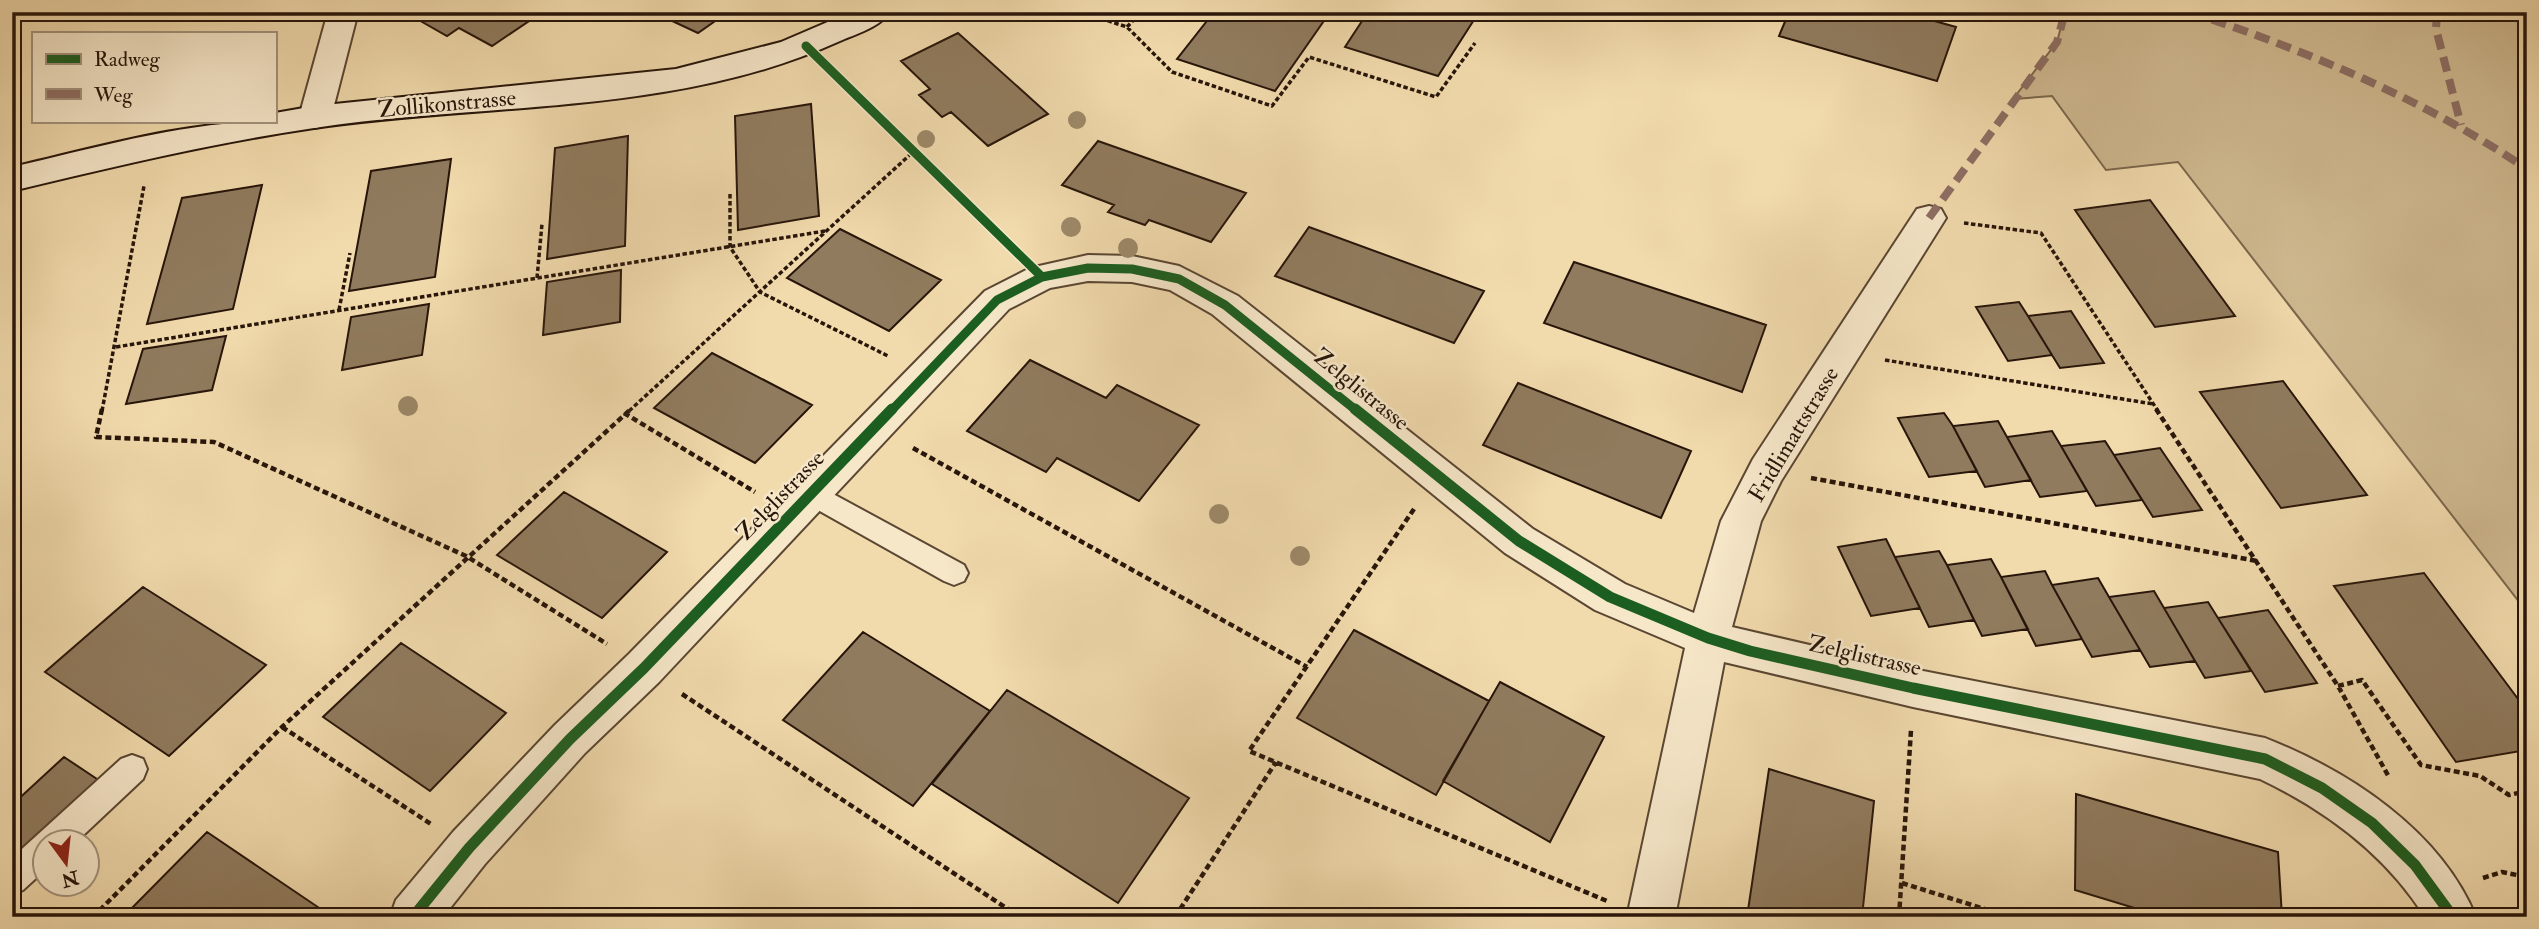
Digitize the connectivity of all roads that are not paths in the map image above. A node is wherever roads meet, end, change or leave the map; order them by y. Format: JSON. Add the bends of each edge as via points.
{"nodes":[{"id":1,"x":343,"y":12,"type":"edge"},
{"id":2,"x":875,"y":12,"type":"edge"},
{"id":3,"x":315,"y":117,"type":"junction"},
{"id":4,"x":12,"y":179,"type":"edge"},
{"id":5,"x":1929,"y":218,"type":"road end"},
{"id":6,"x":801,"y":504,"type":"junction"},
{"id":7,"x":954,"y":573,"type":"dead end"},
{"id":8,"x":1708,"y":638,"type":"junction"},
{"id":9,"x":132,"y":769,"type":"dead end"},
{"id":10,"x":68,"y":828,"type":"edge"},
{"id":11,"x":32,"y":861,"type":"edge"},
{"id":12,"x":12,"y":879,"type":"edge"},
{"id":13,"x":1636,"y":911,"type":"edge"},
{"id":14,"x":413,"y":917,"type":"edge"},
{"id":15,"x":2453,"y":917,"type":"edge"}],
"edges":[{"from":1,"to":3,"type":"street"},
{"from":2,"to":3,"type":"street","name":"Zollikonstrasse","via":[[806,46],[692,78]]},
{"from":3,"to":4,"type":"street","name":"Zollikonstrasse","via":[[151,146]]},
{"from":5,"to":8,"type":"street","name":"Fridlimattstrasse","via":[[1767,470],[1741,521]]},
{"from":6,"to":7,"type":"lane"},
{"from":6,"to":8,"type":"street","name":"Zelglistrasse","via":[[997,300],[1042,277],[1088,268],[1132,269],[1179,279],[1225,305],[1519,541],[1609,597]]},
{"from":6,"to":14,"type":"street","name":"Zelglistrasse","via":[[570,738]]},
{"from":8,"to":13,"type":"street","name":"Fridlimattstrasse"},
{"from":8,"to":15,"type":"street","name":"Zelglistrasse","via":[[1913,688],[2265,759],[2310,779],[2369,817],[2437,890]]},
{"from":9,"to":10,"type":"lane"},
{"from":11,"to":12,"type":"lane"}]}
